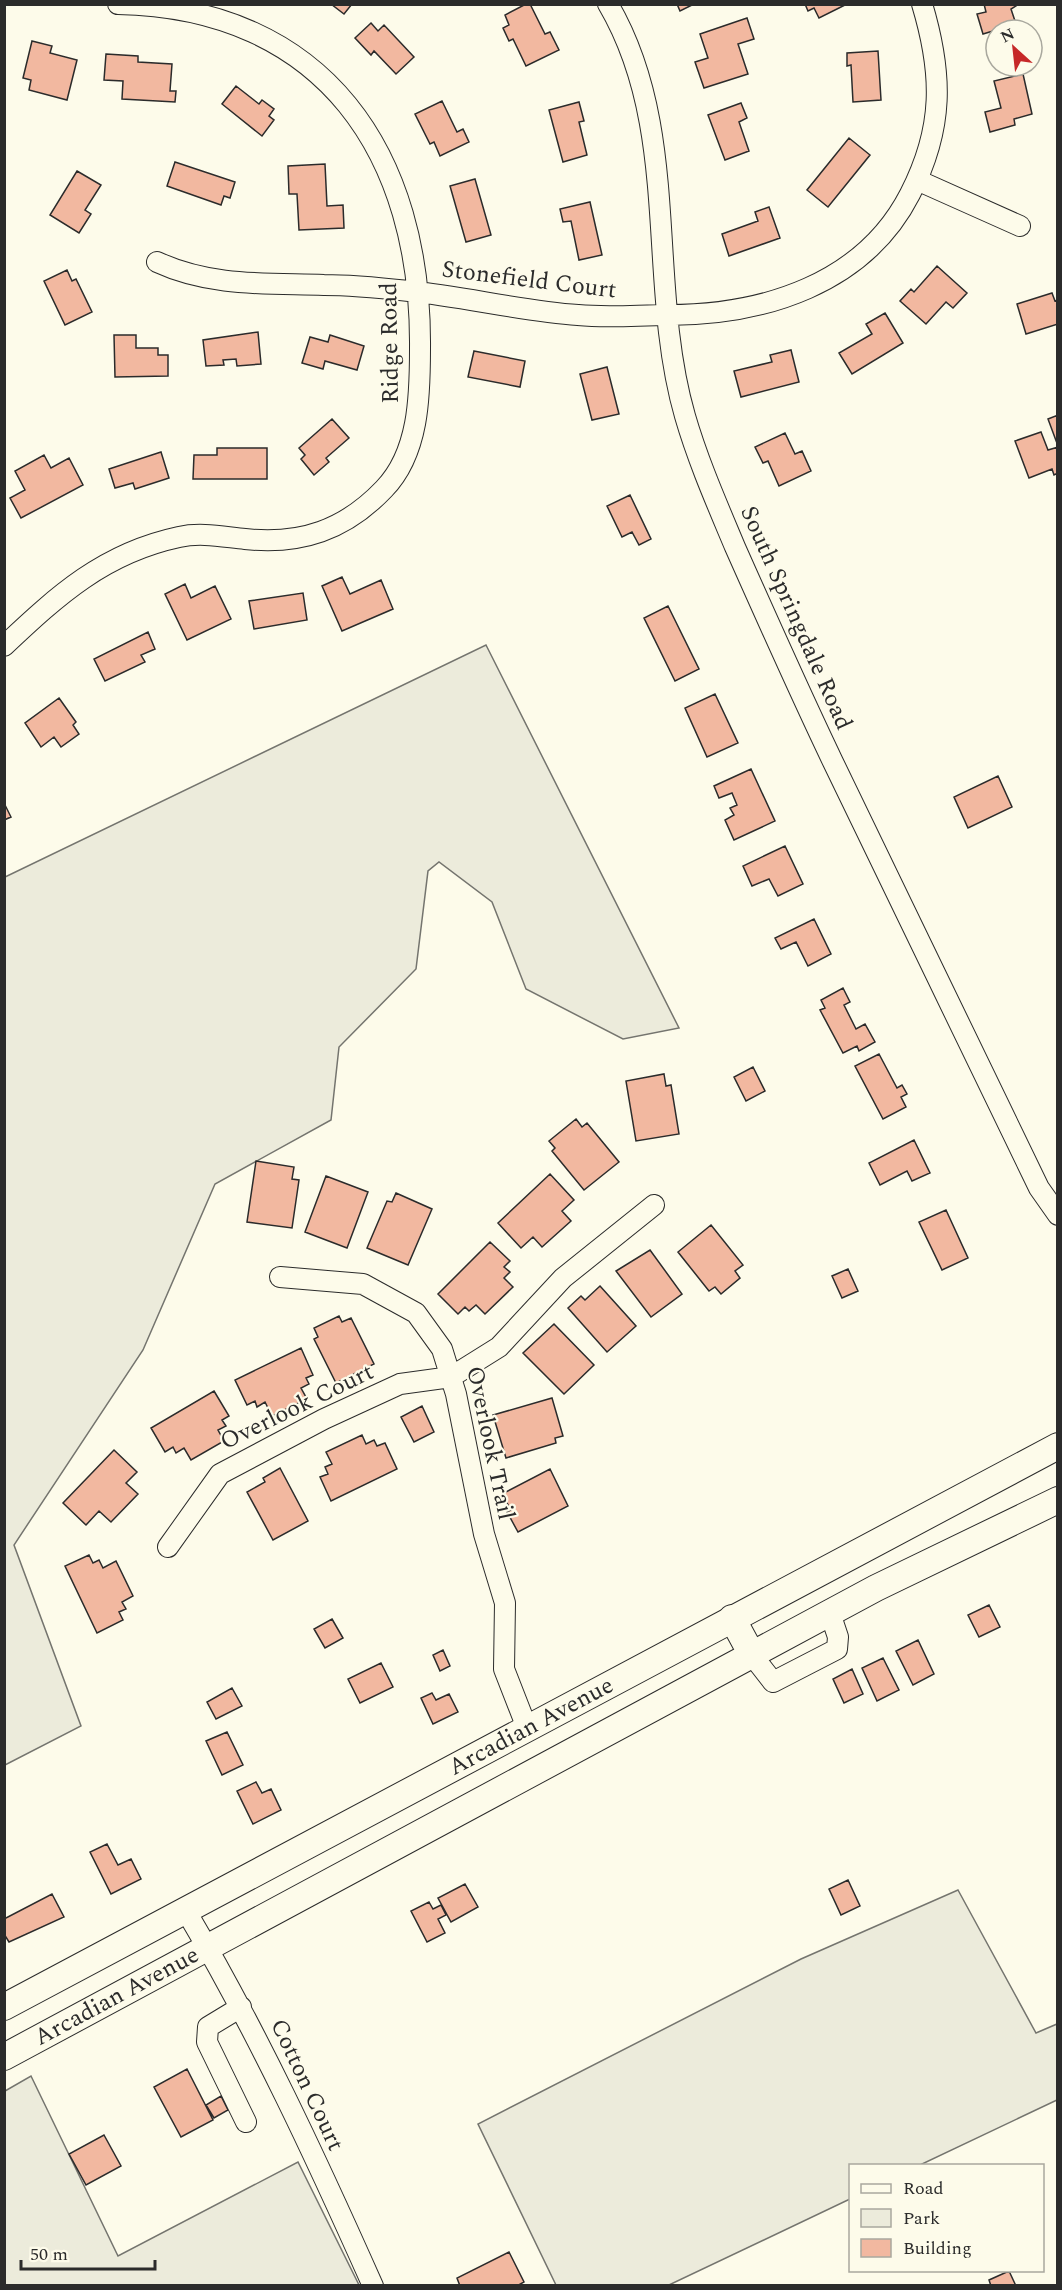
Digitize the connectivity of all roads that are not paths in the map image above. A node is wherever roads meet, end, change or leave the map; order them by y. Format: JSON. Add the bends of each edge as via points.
{"nodes":[{"id":1,"x":118,"y":4,"type":"edge"},
{"id":2,"x":608,"y":4,"type":"edge"},
{"id":3,"x":922,"y":4,"type":"edge"},
{"id":4,"x":917,"y":180,"type":"junction"},
{"id":5,"x":1020,"y":226,"type":"dead end"},
{"id":6,"x":157,"y":262,"type":"dead end"},
{"id":7,"x":417,"y":292,"type":"junction"},
{"id":8,"x":667,"y":315,"type":"junction"},
{"id":9,"x":4,"y":646,"type":"edge"},
{"id":10,"x":654,"y":1205,"type":"dead end"},
{"id":11,"x":1058,"y":1215,"type":"edge"},
{"id":12,"x":280,"y":1277,"type":"dead end"},
{"id":13,"x":451,"y":1377,"type":"junction"},
{"id":14,"x":1058,"y":1446,"type":"edge"},
{"id":15,"x":1058,"y":1500,"type":"edge"},
{"id":16,"x":168,"y":1547,"type":"dead end"},
{"id":17,"x":830,"y":1613,"type":"junction"},
{"id":18,"x":732,"y":1618,"type":"junction"},
{"id":19,"x":752,"y":1655,"type":"junction"},
{"id":20,"x":527,"y":1728,"type":"junction"},
{"id":21,"x":186,"y":1911,"type":"junction"},
{"id":22,"x":207,"y":1947,"type":"junction"},
{"id":23,"x":4,"y":2007,"type":"edge"},
{"id":24,"x":241,"y":2007,"type":"junction"},
{"id":25,"x":4,"y":2057,"type":"edge"},
{"id":26,"x":246,"y":2122,"type":"dead end"},
{"id":27,"x":373,"y":2286,"type":"edge"}],
"edges":[{"from":1,"to":7,"type":"street","name":"Ridge Road","via":[[194,12],[239,26],[291,54],[323,80],[368,132],[390,172],[407,223]]},
{"from":2,"to":8,"type":"street","name":"South Springdale Road","via":[[636,68],[654,140]]},
{"from":3,"to":4,"type":"street","name":"Stonefield Court","via":[[936,54],[938,98],[932,138]]},
{"from":4,"to":5,"type":"street"},
{"from":4,"to":8,"type":"street","name":"Stonefield Court","via":[[889,226],[835,276],[795,295],[746,309],[697,316]]},
{"from":6,"to":7,"type":"street","name":"Stonefield Court","via":[[182,273],[236,284],[327,285]]},
{"from":7,"to":8,"type":"street","name":"Stonefield Court","via":[[576,315]]},
{"from":7,"to":9,"type":"street","name":"Ridge Road","via":[[420,369],[411,441],[394,476],[363,511],[330,530],[295,540],[183,536],[135,550],[81,578]]},
{"from":8,"to":11,"type":"street","name":"South Springdale Road","via":[[672,362],[685,415],[704,474],[760,606],[1029,1168]]},
{"from":10,"to":13,"type":"street","via":[[562,1278],[499,1347]]},
{"from":12,"to":13,"type":"street","name":"Overlook Trail","via":[[363,1284],[416,1313],[442,1349]]},
{"from":13,"to":16,"type":"street","name":"Overlook Court","via":[[400,1384],[220,1474]]},
{"from":13,"to":20,"type":"street","name":"Overlook Trail","via":[[484,1534],[505,1603],[504,1669]]},
{"from":14,"to":18,"type":"main road","name":"Arcadian Avenue"},
{"from":15,"to":17,"type":"main road","name":"Arcadian Avenue"},
{"from":17,"to":19,"type":"main road","name":"Arcadian Avenue"},
{"from":17,"to":19,"type":"street","via":[[838,1637],[837,1649],[773,1682]]},
{"from":18,"to":19,"type":"main road"},
{"from":18,"to":20,"type":"main road","name":"Arcadian Avenue"},
{"from":19,"to":22,"type":"main road","name":"Arcadian Avenue"},
{"from":20,"to":21,"type":"main road","name":"Arcadian Avenue"},
{"from":21,"to":22,"type":"street","name":"Cotton Court"},
{"from":21,"to":23,"type":"main road","name":"Arcadian Avenue"},
{"from":22,"to":24,"type":"street","name":"Cotton Court"},
{"from":22,"to":25,"type":"main road","name":"Arcadian Avenue"},
{"from":24,"to":26,"type":"street","via":[[208,2027],[207,2042]]},
{"from":24,"to":27,"type":"street","name":"Cotton Court"}]}
